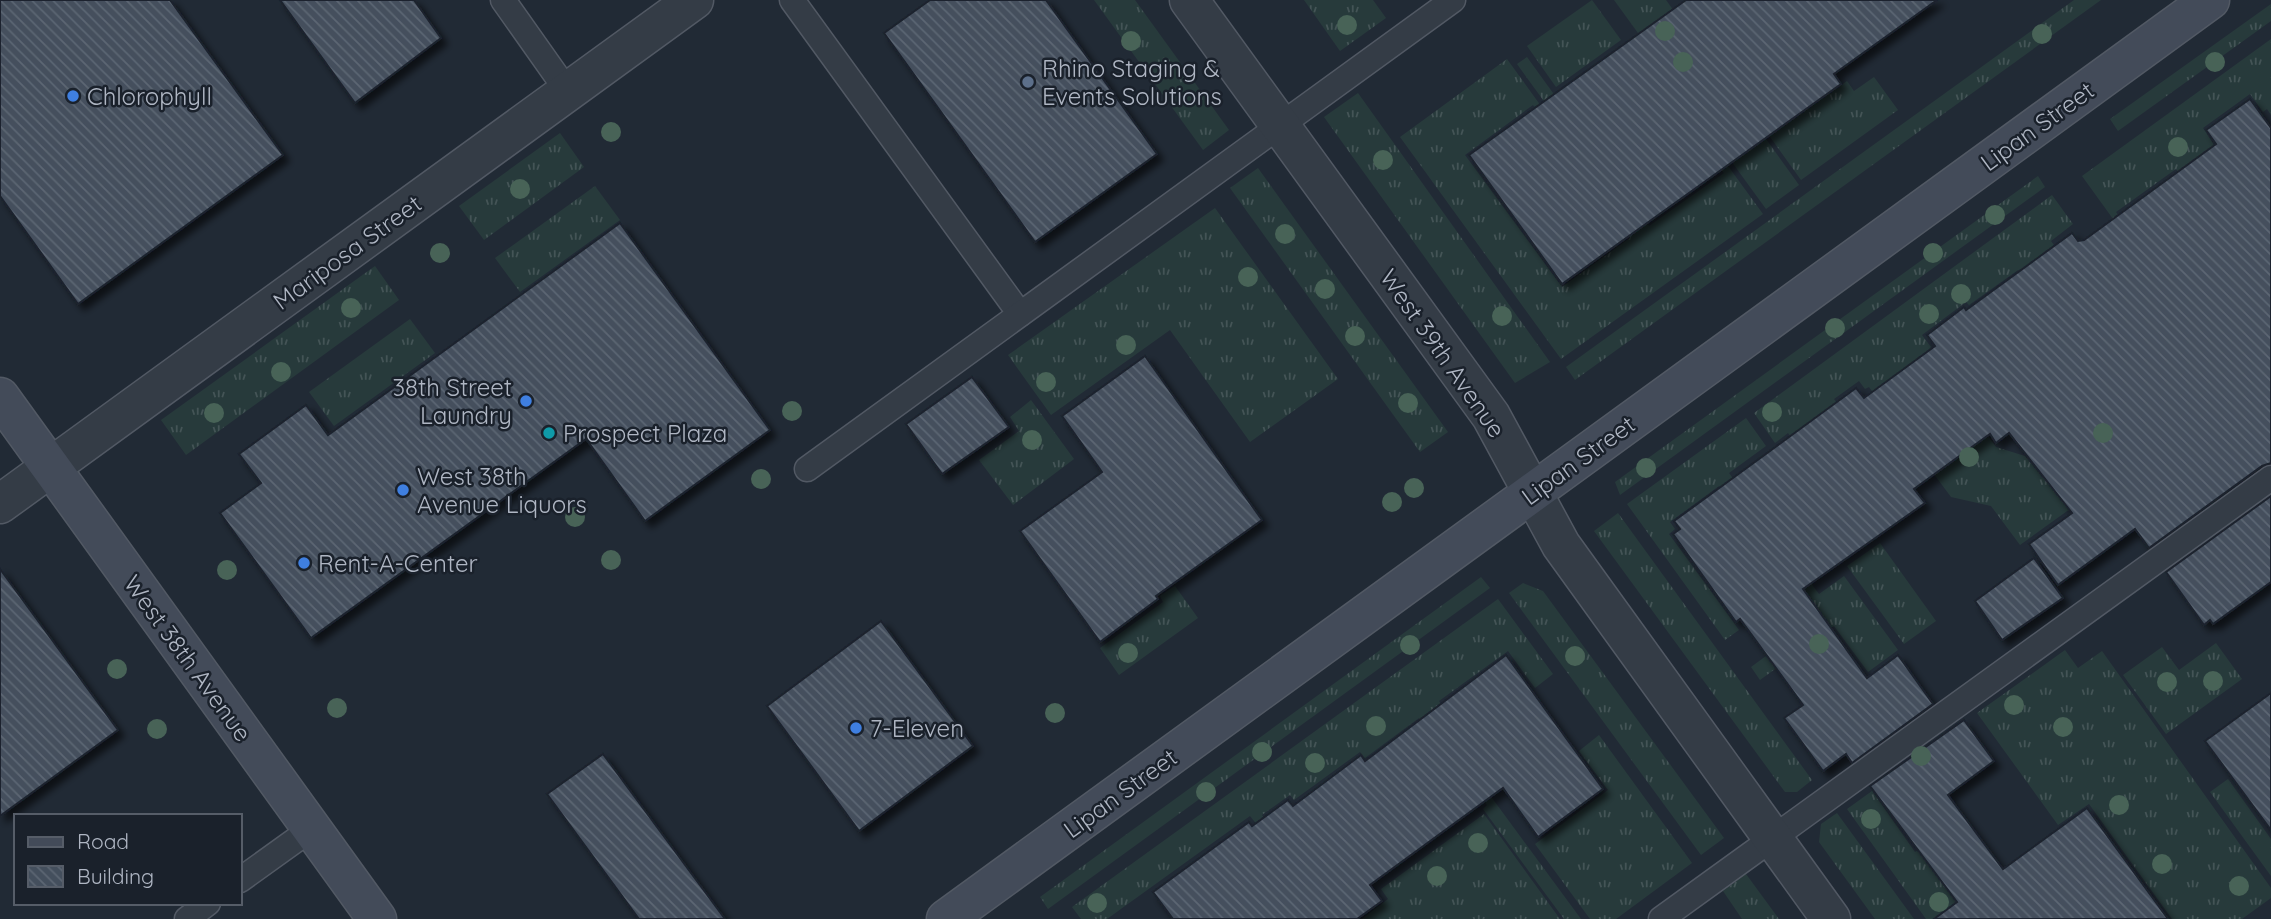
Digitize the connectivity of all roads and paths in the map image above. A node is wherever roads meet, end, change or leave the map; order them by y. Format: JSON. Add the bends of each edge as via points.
{"nodes":[{"id":1,"x":503,"y":0,"type":"edge"},
{"id":2,"x":694,"y":0,"type":"edge"},
{"id":3,"x":792,"y":0,"type":"edge"},
{"id":4,"x":1189,"y":0,"type":"edge"},
{"id":5,"x":1453,"y":0,"type":"edge"},
{"id":6,"x":2210,"y":0,"type":"edge"},
{"id":7,"x":568,"y":92,"type":"junction"},
{"id":8,"x":1280,"y":125,"type":"junction"},
{"id":9,"x":1020,"y":314,"type":"junction"},
{"id":10,"x":0,"y":397,"type":"edge"},
{"id":11,"x":50,"y":467,"type":"junction"},
{"id":12,"x":807,"y":469,"type":"dead end"},
{"id":13,"x":2271,"y":478,"type":"edge"},
{"id":14,"x":1533,"y":493,"type":"junction"},
{"id":15,"x":0,"y":504,"type":"edge"},
{"id":16,"x":311,"y":829,"type":"junction"},
{"id":17,"x":1773,"y":838,"type":"junction"},
{"id":18,"x":242,"y":879,"type":"edge"},
{"id":19,"x":205,"y":905,"type":"edge"},
{"id":20,"x":187,"y":919,"type":"edge"},
{"id":21,"x":377,"y":919,"type":"edge"},
{"id":22,"x":946,"y":919,"type":"edge"},
{"id":23,"x":1661,"y":919,"type":"edge"},
{"id":24,"x":1831,"y":919,"type":"edge"}],
"edges":[{"from":1,"to":7,"type":"lane"},
{"from":2,"to":7,"type":"street","name":"Mariposa Street"},
{"from":3,"to":9,"type":"lane"},
{"from":4,"to":8,"type":"street","name":"West 39th Avenue"},
{"from":5,"to":8,"type":"lane"},
{"from":6,"to":14,"type":"street","name":"Lipan Street"},
{"from":7,"to":11,"type":"street","name":"Mariposa Street"},
{"from":8,"to":9,"type":"lane"},
{"from":8,"to":14,"type":"street","name":"West 39th Avenue","via":[[1491,416]]},
{"from":9,"to":12,"type":"lane"},
{"from":10,"to":11,"type":"street","name":"West 38th Avenue"},
{"from":11,"to":15,"type":"street","name":"Mariposa Street"},
{"from":11,"to":16,"type":"street","name":"West 38th Avenue"},
{"from":13,"to":17,"type":"lane"},
{"from":14,"to":17,"type":"street","name":"West 39th Avenue","via":[[1561,545]]},
{"from":14,"to":22,"type":"street","name":"Lipan Street"},
{"from":16,"to":18,"type":"lane"},
{"from":16,"to":21,"type":"street","name":"West 38th Avenue"},
{"from":17,"to":23,"type":"lane"},
{"from":17,"to":24,"type":"street","name":"West 39th Avenue"},
{"from":19,"to":20,"type":"lane"}]}
